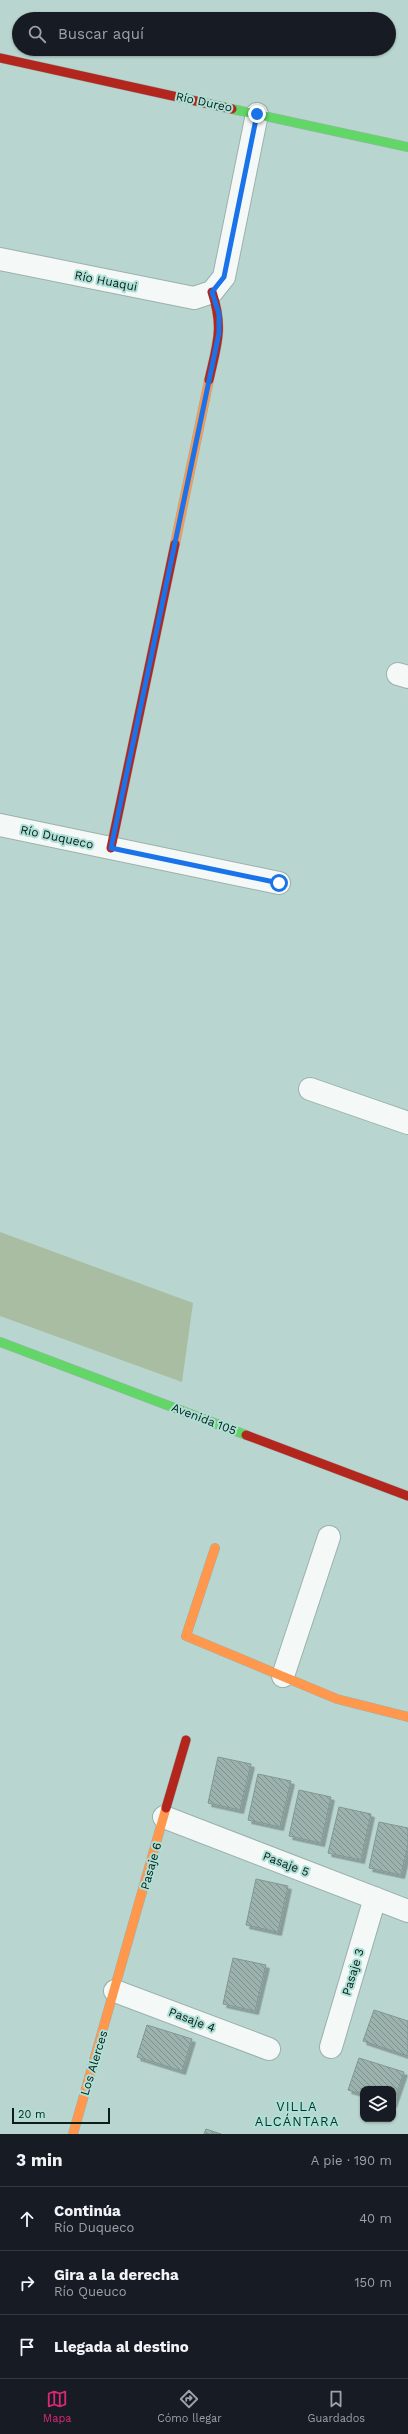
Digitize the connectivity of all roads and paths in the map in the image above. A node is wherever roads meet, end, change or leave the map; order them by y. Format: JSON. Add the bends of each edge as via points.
{"nodes":[{"id":1,"x":0,"y":58,"type":"edge"},
{"id":2,"x":257,"y":114,"type":"junction"},
{"id":3,"x":408,"y":147,"type":"edge"},
{"id":4,"x":0,"y":259,"type":"edge"},
{"id":5,"x":212,"y":292,"type":"junction"},
{"id":6,"x":0,"y":825,"type":"edge"},
{"id":7,"x":111,"y":848,"type":"junction"},
{"id":8,"x":279,"y":883,"type":"dead end"},
{"id":9,"x":310,"y":1089,"type":"dead end"},
{"id":10,"x":408,"y":1123,"type":"edge"},
{"id":11,"x":0,"y":1342,"type":"edge"},
{"id":12,"x":408,"y":1496,"type":"edge"},
{"id":13,"x":329,"y":1537,"type":"dead end"},
{"id":14,"x":215,"y":1548,"type":"dead end"},
{"id":15,"x":283,"y":1676,"type":"junction"},
{"id":16,"x":408,"y":1717,"type":"edge"},
{"id":17,"x":186,"y":1740,"type":"dead end"},
{"id":18,"x":164,"y":1817,"type":"junction"},
{"id":19,"x":375,"y":1898,"type":"junction"},
{"id":20,"x":408,"y":1911,"type":"edge"},
{"id":21,"x":115,"y":1991,"type":"junction"},
{"id":22,"x":331,"y":2047,"type":"dead end"},
{"id":23,"x":269,"y":2049,"type":"dead end"},
{"id":24,"x":73,"y":2134,"type":"edge"}],
"edges":[{"from":1,"to":2,"type":"street","name":"Río Dureo"},
{"from":2,"to":3,"type":"street","name":"Río Dureo"},
{"from":2,"to":5,"type":"street","via":[[224,277]]},
{"from":4,"to":5,"type":"street","name":"Río Huaqui","via":[[194,298]]},
{"from":5,"to":7,"type":"street","via":[[219,314],[219,333]]},
{"from":6,"to":7,"type":"street","name":"Río Duqueco"},
{"from":7,"to":8,"type":"street","name":"Río Duqueco"},
{"from":9,"to":10,"type":"street"},
{"from":11,"to":12,"type":"street","name":"Avenida 105"},
{"from":13,"to":15,"type":"street"},
{"from":14,"to":15,"type":"street","via":[[186,1636]]},
{"from":15,"to":16,"type":"street","via":[[337,1699]]},
{"from":17,"to":18,"type":"street","name":"Pasaje 6"},
{"from":18,"to":19,"type":"street","name":"Pasaje 5"},
{"from":18,"to":21,"type":"street","name":"Pasaje 6"},
{"from":19,"to":20,"type":"street","name":"Pasaje 5"},
{"from":19,"to":22,"type":"street","name":"Pasaje 3"},
{"from":21,"to":23,"type":"street","name":"Pasaje 4"},
{"from":21,"to":24,"type":"street","name":"Los Alerces"}]}
